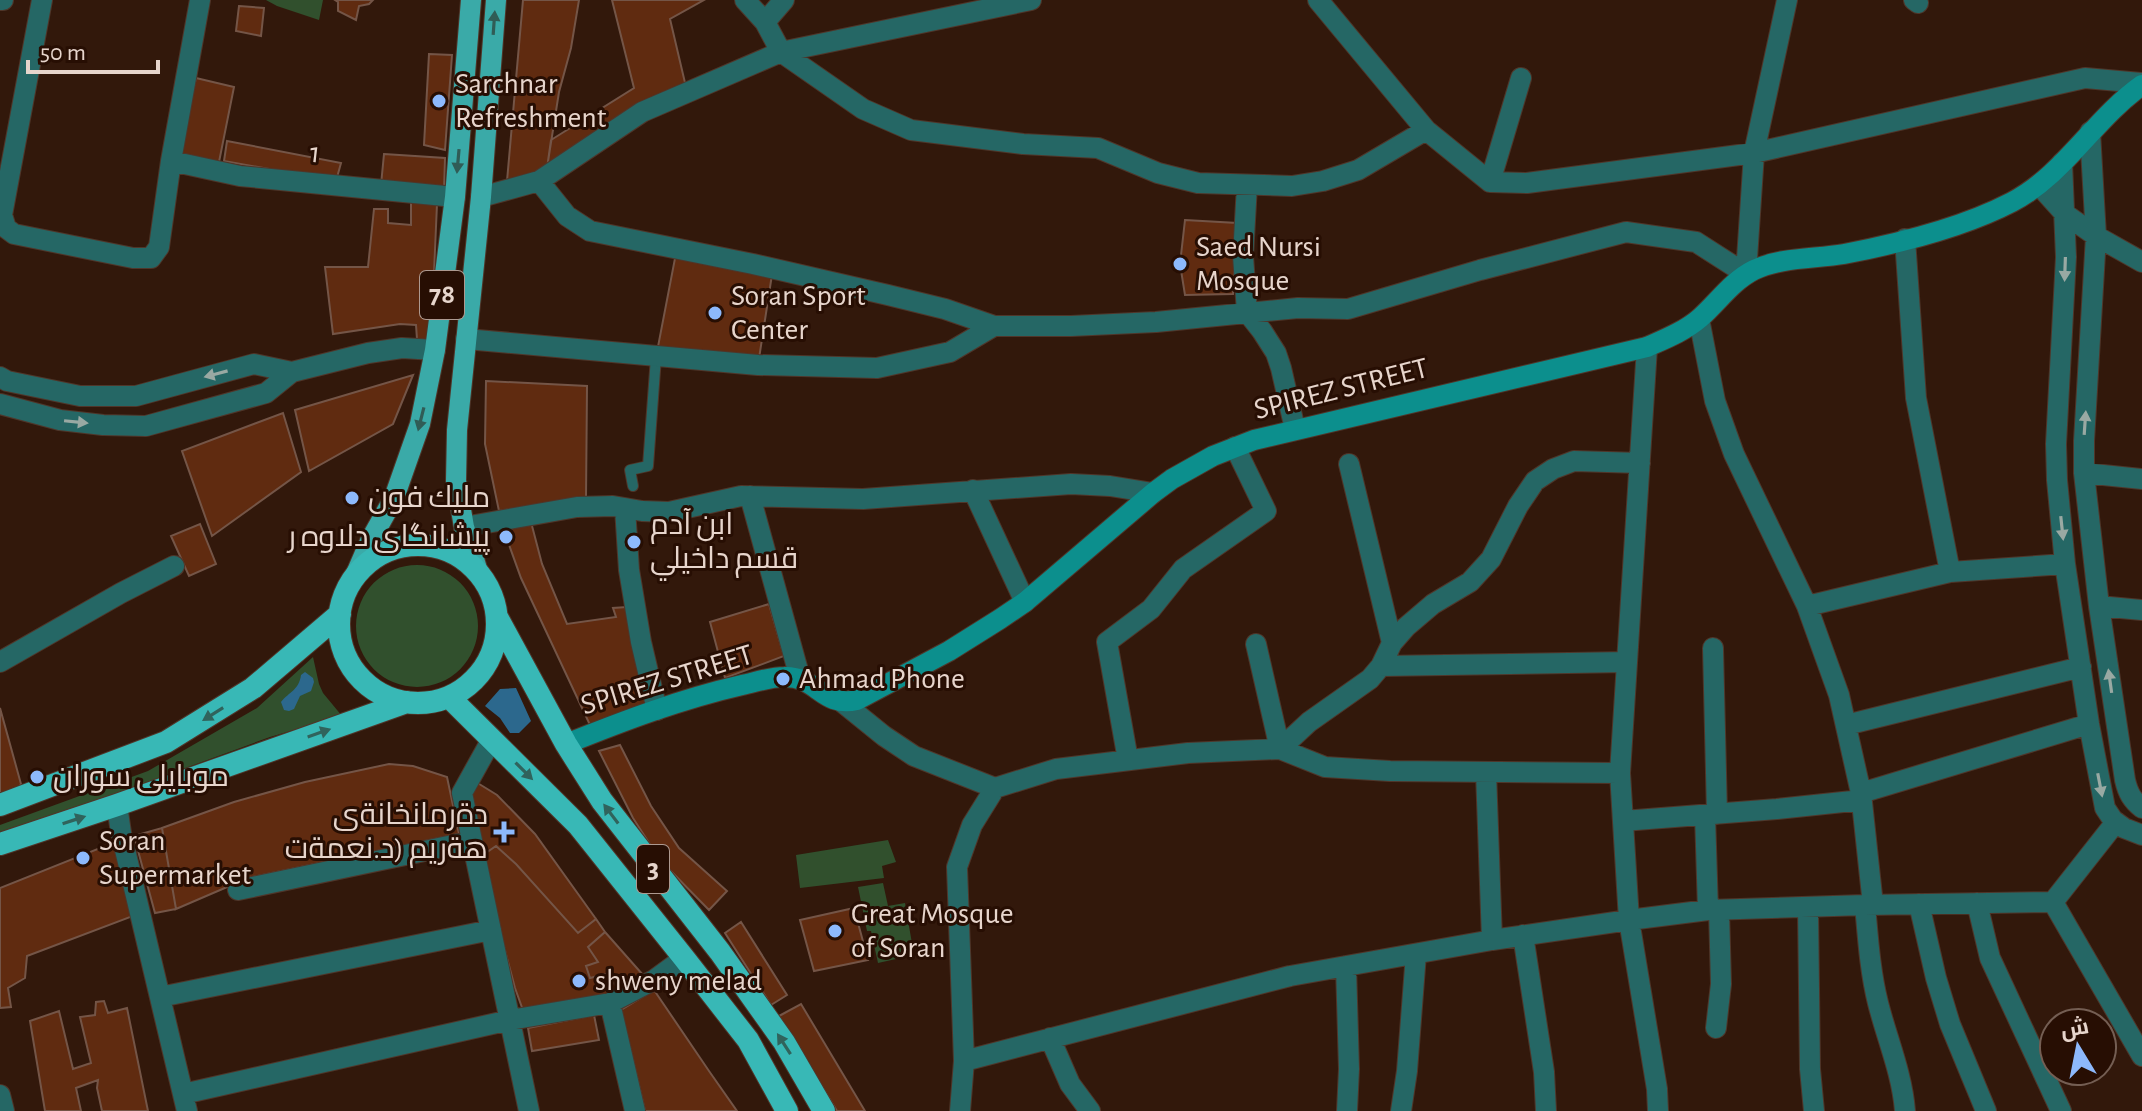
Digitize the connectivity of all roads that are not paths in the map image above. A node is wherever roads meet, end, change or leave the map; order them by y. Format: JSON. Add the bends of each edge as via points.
{"nodes":[{"id":1,"x":42,"y":0,"type":"edge"},
{"id":2,"x":200,"y":0,"type":"edge"},
{"id":3,"x":471,"y":0,"type":"edge"},
{"id":4,"x":496,"y":0,"type":"edge"},
{"id":5,"x":745,"y":0,"type":"edge"},
{"id":6,"x":784,"y":0,"type":"edge"},
{"id":7,"x":1031,"y":0,"type":"edge"},
{"id":8,"x":1318,"y":0,"type":"edge"},
{"id":9,"x":1787,"y":0,"type":"edge"},
{"id":10,"x":765,"y":22,"type":"junction"},
{"id":11,"x":781,"y":52,"type":"junction"},
{"id":12,"x":1521,"y":78,"type":"dead end"},
{"id":13,"x":2142,"y":84,"type":"edge"},
{"id":14,"x":1426,"y":130,"type":"junction"},
{"id":15,"x":2090,"y":132,"type":"junction"},
{"id":16,"x":9,"y":138,"type":"edge"},
{"id":17,"x":1754,"y":153,"type":"junction"},
{"id":18,"x":171,"y":161,"type":"junction"},
{"id":19,"x":2062,"y":163,"type":"junction"},
{"id":20,"x":539,"y":181,"type":"junction"},
{"id":21,"x":1490,"y":182,"type":"junction"},
{"id":22,"x":1247,"y":185,"type":"junction"},
{"id":23,"x":2039,"y":185,"type":"junction"},
{"id":24,"x":455,"y":197,"type":"junction"},
{"id":25,"x":481,"y":197,"type":"junction"},
{"id":26,"x":2065,"y":214,"type":"junction"},
{"id":27,"x":2096,"y":236,"type":"junction"},
{"id":28,"x":1905,"y":239,"type":"junction"},
{"id":29,"x":2142,"y":262,"type":"edge"},
{"id":30,"x":1746,"y":274,"type":"junction"},
{"id":31,"x":1247,"y":312,"type":"junction"},
{"id":32,"x":1699,"y":319,"type":"junction"},
{"id":33,"x":994,"y":326,"type":"junction"},
{"id":34,"x":466,"y":339,"type":"junction"},
{"id":35,"x":1647,"y":347,"type":"junction"},
{"id":36,"x":435,"y":350,"type":"junction"},
{"id":37,"x":656,"y":357,"type":"junction"},
{"id":38,"x":292,"y":372,"type":"junction"},
{"id":39,"x":0,"y":377,"type":"edge"},
{"id":40,"x":0,"y":404,"type":"edge"},
{"id":41,"x":1295,"y":429,"type":"junction"},
{"id":42,"x":1235,"y":447,"type":"junction"},
{"id":43,"x":1640,"y":463,"type":"junction"},
{"id":44,"x":1349,"y":464,"type":"dead end"},
{"id":45,"x":2084,"y":473,"type":"junction"},
{"id":46,"x":2142,"y":479,"type":"edge"},
{"id":47,"x":633,"y":486,"type":"dead end"},
{"id":48,"x":973,"y":490,"type":"junction"},
{"id":49,"x":1153,"y":493,"type":"junction"},
{"id":50,"x":750,"y":496,"type":"junction"},
{"id":51,"x":625,"y":508,"type":"junction"},
{"id":52,"x":464,"y":527,"type":"junction"},
{"id":53,"x":2065,"y":564,"type":"junction"},
{"id":54,"x":174,"y":566,"type":"dead end"},
{"id":55,"x":478,"y":572,"type":"junction"},
{"id":56,"x":1950,"y":572,"type":"junction"},
{"id":57,"x":355,"y":576,"type":"junction"},
{"id":58,"x":1025,"y":602,"type":"junction"},
{"id":59,"x":1807,"y":606,"type":"junction"},
{"id":60,"x":2099,"y":606,"type":"junction"},
{"id":61,"x":2142,"y":610,"type":"edge"},
{"id":62,"x":340,"y":614,"type":"junction"},
{"id":63,"x":497,"y":617,"type":"junction"},
{"id":64,"x":1392,"y":643,"type":"junction"},
{"id":65,"x":1256,"y":644,"type":"dead end"},
{"id":66,"x":1713,"y":648,"type":"dead end"},
{"id":67,"x":1,"y":654,"type":"edge"},
{"id":68,"x":1627,"y":662,"type":"junction"},
{"id":69,"x":1381,"y":666,"type":"junction"},
{"id":70,"x":2081,"y":667,"type":"junction"},
{"id":71,"x":800,"y":678,"type":"junction"},
{"id":72,"x":449,"y":697,"type":"junction"},
{"id":73,"x":407,"y":702,"type":"junction"},
{"id":74,"x":842,"y":702,"type":"junction"},
{"id":75,"x":657,"y":710,"type":"junction"},
{"id":76,"x":2089,"y":724,"type":"junction"},
{"id":77,"x":1846,"y":725,"type":"junction"},
{"id":78,"x":492,"y":739,"type":"junction"},
{"id":79,"x":566,"y":744,"type":"junction"},
{"id":80,"x":1280,"y":749,"type":"junction"},
{"id":81,"x":1128,"y":760,"type":"junction"},
{"id":82,"x":1486,"y":772,"type":"junction"},
{"id":83,"x":1620,"y":773,"type":"junction"},
{"id":84,"x":995,"y":788,"type":"junction"},
{"id":85,"x":1861,"y":796,"type":"junction"},
{"id":86,"x":0,"y":805,"type":"edge"},
{"id":87,"x":117,"y":805,"type":"junction"},
{"id":88,"x":2142,"y":808,"type":"edge"},
{"id":89,"x":1711,"y":814,"type":"junction"},
{"id":90,"x":1623,"y":821,"type":"junction"},
{"id":91,"x":2116,"y":822,"type":"junction"},
{"id":92,"x":2142,"y":835,"type":"edge"},
{"id":93,"x":472,"y":841,"type":"junction"},
{"id":94,"x":0,"y":844,"type":"edge"},
{"id":95,"x":238,"y":890,"type":"dead end"},
{"id":96,"x":2053,"y":902,"type":"junction"},
{"id":97,"x":1977,"y":903,"type":"junction"},
{"id":98,"x":1919,"y":904,"type":"junction"},
{"id":99,"x":1869,"y":905,"type":"junction"},
{"id":100,"x":1808,"y":907,"type":"junction"},
{"id":101,"x":1714,"y":910,"type":"junction"},
{"id":102,"x":1629,"y":920,"type":"junction"},
{"id":103,"x":491,"y":930,"type":"junction"},
{"id":104,"x":1523,"y":935,"type":"junction"},
{"id":105,"x":1492,"y":940,"type":"junction"},
{"id":106,"x":1416,"y":954,"type":"junction"},
{"id":107,"x":684,"y":958,"type":"junction"},
{"id":108,"x":1346,"y":966,"type":"junction"},
{"id":109,"x":160,"y":997,"type":"junction"},
{"id":110,"x":610,"y":1003,"type":"junction"},
{"id":111,"x":510,"y":1020,"type":"junction"},
{"id":112,"x":1716,"y":1028,"type":"dead end"},
{"id":113,"x":1050,"y":1038,"type":"junction"},
{"id":114,"x":2142,"y":1056,"type":"edge"},
{"id":115,"x":964,"y":1061,"type":"junction"},
{"id":116,"x":0,"y":1095,"type":"edge"},
{"id":117,"x":185,"y":1103,"type":"edge"},
{"id":118,"x":4,"y":1111,"type":"edge"},
{"id":119,"x":528,"y":1111,"type":"edge"},
{"id":120,"x":635,"y":1111,"type":"edge"},
{"id":121,"x":787,"y":1111,"type":"edge"},
{"id":122,"x":824,"y":1111,"type":"edge"},
{"id":123,"x":960,"y":1111,"type":"edge"},
{"id":124,"x":1090,"y":1111,"type":"edge"},
{"id":125,"x":1347,"y":1111,"type":"edge"},
{"id":126,"x":1401,"y":1111,"type":"edge"},
{"id":127,"x":1546,"y":1111,"type":"edge"},
{"id":128,"x":1658,"y":1111,"type":"edge"},
{"id":129,"x":1814,"y":1111,"type":"edge"},
{"id":130,"x":1905,"y":1111,"type":"edge"},
{"id":131,"x":1986,"y":1111,"type":"edge"},
{"id":132,"x":2061,"y":1111,"type":"edge"}],
"edges":[{"from":1,"to":16,"type":"street"},
{"from":2,"to":18,"type":"street"},
{"from":3,"to":24,"type":"main road","number":"78","one_way":true},
{"from":25,"to":4,"type":"main road","number":"78","one_way":true},
{"from":5,"to":10,"type":"street"},
{"from":6,"to":10,"type":"street"},
{"from":7,"to":11,"type":"street"},
{"from":8,"to":14,"type":"street"},
{"from":9,"to":17,"type":"street"},
{"from":10,"to":11,"type":"street"},
{"from":11,"to":20,"type":"street","via":[[642,112]]},
{"from":11,"to":22,"type":"street","via":[[863,109],[911,130],[1098,148],[1198,183]]},
{"from":12,"to":21,"type":"street"},
{"from":13,"to":15,"type":"main road","name":"SPIREZ STREET"},
{"from":13,"to":17,"type":"street","via":[[2085,78]]},
{"from":14,"to":21,"type":"street"},
{"from":14,"to":22,"type":"street","via":[[1358,170],[1323,181]]},
{"from":15,"to":19,"type":"main road","name":"SPIREZ STREET"},
{"from":15,"to":27,"type":"street"},
{"from":16,"to":18,"type":"street","via":[[2,215],[6,228],[14,234],[133,258],[151,258],[159,247]]},
{"from":17,"to":21,"type":"street","via":[[1527,183]]},
{"from":17,"to":30,"type":"street"},
{"from":18,"to":24,"type":"street","name":"1","via":[[240,176]]},
{"from":19,"to":23,"type":"main road","name":"SPIREZ STREET"},
{"from":19,"to":26,"type":"street"},
{"from":20,"to":25,"type":"street"},
{"from":20,"to":33,"type":"street","via":[[567,216],[590,231],[873,291]]},
{"from":22,"to":31,"type":"street"},
{"from":23,"to":26,"type":"street"},
{"from":23,"to":28,"type":"main road","name":"SPIREZ STREET","via":[[1977,217]]},
{"from":24,"to":36,"type":"main road","number":"78"},
{"from":25,"to":34,"type":"main road","number":"78"},
{"from":26,"to":27,"type":"street"},
{"from":26,"to":53,"type":"street","one_way":true,"via":[[2056,444]]},
{"from":27,"to":29,"type":"street"},
{"from":45,"to":27,"type":"street","one_way":true},
{"from":28,"to":30,"type":"main road","name":"SPIREZ STREET","via":[[1768,265]]},
{"from":28,"to":56,"type":"street","via":[[1916,398]]},
{"from":30,"to":31,"type":"street","via":[[1696,242],[1626,232],[1348,309]]},
{"from":30,"to":32,"type":"main road","name":"SPIREZ STREET"},
{"from":31,"to":33,"type":"street","via":[[1156,322]]},
{"from":31,"to":41,"type":"street","via":[[1276,353]]},
{"from":32,"to":35,"type":"main road","name":"SPIREZ STREET"},
{"from":32,"to":59,"type":"street","via":[[1715,401],[1729,441]]},
{"from":33,"to":37,"type":"street","via":[[950,352],[877,368]]},
{"from":34,"to":37,"type":"street"},
{"from":34,"to":52,"type":"main road","number":"78","via":[[456,481]]},
{"from":35,"to":41,"type":"main road","name":"SPIREZ STREET"},
{"from":35,"to":43,"type":"street"},
{"from":36,"to":38,"type":"street","via":[[368,353]]},
{"from":36,"to":57,"type":"main road","number":"78","one_way":true,"via":[[420,424],[402,477]]},
{"from":37,"to":47,"type":"lane","via":[[648,466],[630,470]]},
{"from":38,"to":39,"type":"street","one_way":true,"via":[[254,364],[136,396],[80,396]]},
{"from":40,"to":38,"type":"street","one_way":true,"via":[[60,420],[146,426],[266,393]]},
{"from":41,"to":42,"type":"main road","name":"SPIREZ STREET"},
{"from":42,"to":49,"type":"main road","name":"SPIREZ STREET"},
{"from":42,"to":81,"type":"street","via":[[1266,511],[1183,569],[1151,609],[1107,642]]},
{"from":43,"to":64,"type":"street","via":[[1574,461],[1535,481],[1491,559]]},
{"from":43,"to":68,"type":"street"},
{"from":44,"to":64,"type":"street"},
{"from":45,"to":46,"type":"street"},
{"from":45,"to":60,"type":"street"},
{"from":48,"to":49,"type":"street","via":[[1071,484]]},
{"from":48,"to":50,"type":"street","via":[[863,499]]},
{"from":48,"to":58,"type":"street"},
{"from":49,"to":58,"type":"main road","name":"SPIREZ STREET"},
{"from":50,"to":51,"type":"street","via":[[669,512]]},
{"from":50,"to":71,"type":"street"},
{"from":51,"to":52,"type":"street","via":[[577,507]]},
{"from":51,"to":75,"type":"street","via":[[629,570]]},
{"from":52,"to":55,"type":"main road","number":"78"},
{"from":53,"to":56,"type":"street"},
{"from":53,"to":70,"type":"street"},
{"from":54,"to":67,"type":"street","via":[[77,620]]},
{"from":55,"to":57,"type":"highway","via":[[450,552],[416,545],[382,554]]},
{"from":55,"to":63,"type":"highway","number":"3"},
{"from":56,"to":59,"type":"street"},
{"from":57,"to":62,"type":"highway"},
{"from":58,"to":74,"type":"main road","name":"SPIREZ STREET","via":[[889,684]]},
{"from":59,"to":77,"type":"street"},
{"from":60,"to":61,"type":"street"},
{"from":88,"to":60,"type":"street","one_way":true,"via":[[2125,780]]},
{"from":62,"to":73,"type":"highway","via":[[340,639],[356,673],[375,690]]},
{"from":62,"to":86,"type":"highway","one_way":true,"via":[[253,688],[166,742]]},
{"from":63,"to":72,"type":"highway","via":[[496,642],[486,665]]},
{"from":63,"to":79,"type":"highway","number":"3"},
{"from":64,"to":69,"type":"street"},
{"from":65,"to":80,"type":"street"},
{"from":66,"to":89,"type":"street"},
{"from":68,"to":69,"type":"street"},
{"from":68,"to":83,"type":"street"},
{"from":69,"to":80,"type":"street"},
{"from":70,"to":76,"type":"street"},
{"from":70,"to":77,"type":"street"},
{"from":71,"to":74,"type":"main road","name":"SPIREZ STREET"},
{"from":71,"to":75,"type":"main road","name":"SPIREZ STREET","via":[[779,677]]},
{"from":72,"to":73,"type":"highway"},
{"from":72,"to":78,"type":"highway","number":"3"},
{"from":87,"to":73,"type":"highway","one_way":true},
{"from":74,"to":84,"type":"street","via":[[914,756]]},
{"from":75,"to":79,"type":"main road","name":"SPIREZ STREET"},
{"from":76,"to":85,"type":"street"},
{"from":76,"to":91,"type":"street","one_way":true,"via":[[2105,808]]},
{"from":77,"to":85,"type":"street"},
{"from":78,"to":93,"type":"street","via":[[462,793]]},
{"from":78,"to":107,"type":"highway","number":"3","one_way":true,"via":[[578,825]]},
{"from":122,"to":79,"type":"highway","number":"3","one_way":true,"via":[[784,1042],[602,801]]},
{"from":80,"to":81,"type":"street"},
{"from":80,"to":82,"type":"street","via":[[1325,767]]},
{"from":81,"to":84,"type":"street","via":[[1056,769]]},
{"from":82,"to":83,"type":"street"},
{"from":82,"to":105,"type":"street"},
{"from":83,"to":90,"type":"street"},
{"from":84,"to":115,"type":"street","via":[[972,825],[957,867]]},
{"from":85,"to":89,"type":"street"},
{"from":85,"to":99,"type":"street"},
{"from":94,"to":87,"type":"highway","one_way":true},
{"from":87,"to":109,"type":"street"},
{"from":89,"to":90,"type":"street"},
{"from":89,"to":101,"type":"street"},
{"from":90,"to":102,"type":"street"},
{"from":91,"to":92,"type":"street"},
{"from":91,"to":96,"type":"street"},
{"from":93,"to":95,"type":"street"},
{"from":93,"to":103,"type":"street"},
{"from":96,"to":97,"type":"street"},
{"from":96,"to":114,"type":"street"},
{"from":97,"to":98,"type":"street"},
{"from":97,"to":132,"type":"street","via":[[1990,958]]},
{"from":98,"to":99,"type":"street"},
{"from":98,"to":131,"type":"street","via":[[1950,1024]]},
{"from":99,"to":100,"type":"street"},
{"from":99,"to":130,"type":"street","via":[[1870,969]]},
{"from":100,"to":101,"type":"street"},
{"from":100,"to":129,"type":"street"},
{"from":101,"to":102,"type":"street"},
{"from":101,"to":112,"type":"street","via":[[1721,984]]},
{"from":102,"to":104,"type":"street"},
{"from":102,"to":128,"type":"street"},
{"from":103,"to":109,"type":"street"},
{"from":103,"to":111,"type":"street"},
{"from":104,"to":105,"type":"street"},
{"from":104,"to":127,"type":"street"},
{"from":105,"to":106,"type":"street"},
{"from":106,"to":108,"type":"street"},
{"from":106,"to":126,"type":"street"},
{"from":107,"to":110,"type":"street"},
{"from":107,"to":121,"type":"highway","number":"3","via":[[748,1040]]},
{"from":108,"to":113,"type":"street"},
{"from":108,"to":125,"type":"street"},
{"from":109,"to":117,"type":"street"},
{"from":110,"to":111,"type":"street"},
{"from":110,"to":120,"type":"street"},
{"from":111,"to":117,"type":"street"},
{"from":111,"to":119,"type":"street"},
{"from":113,"to":115,"type":"street"},
{"from":113,"to":124,"type":"street","via":[[1070,1084]]},
{"from":115,"to":123,"type":"street"},
{"from":116,"to":118,"type":"street"}]}
